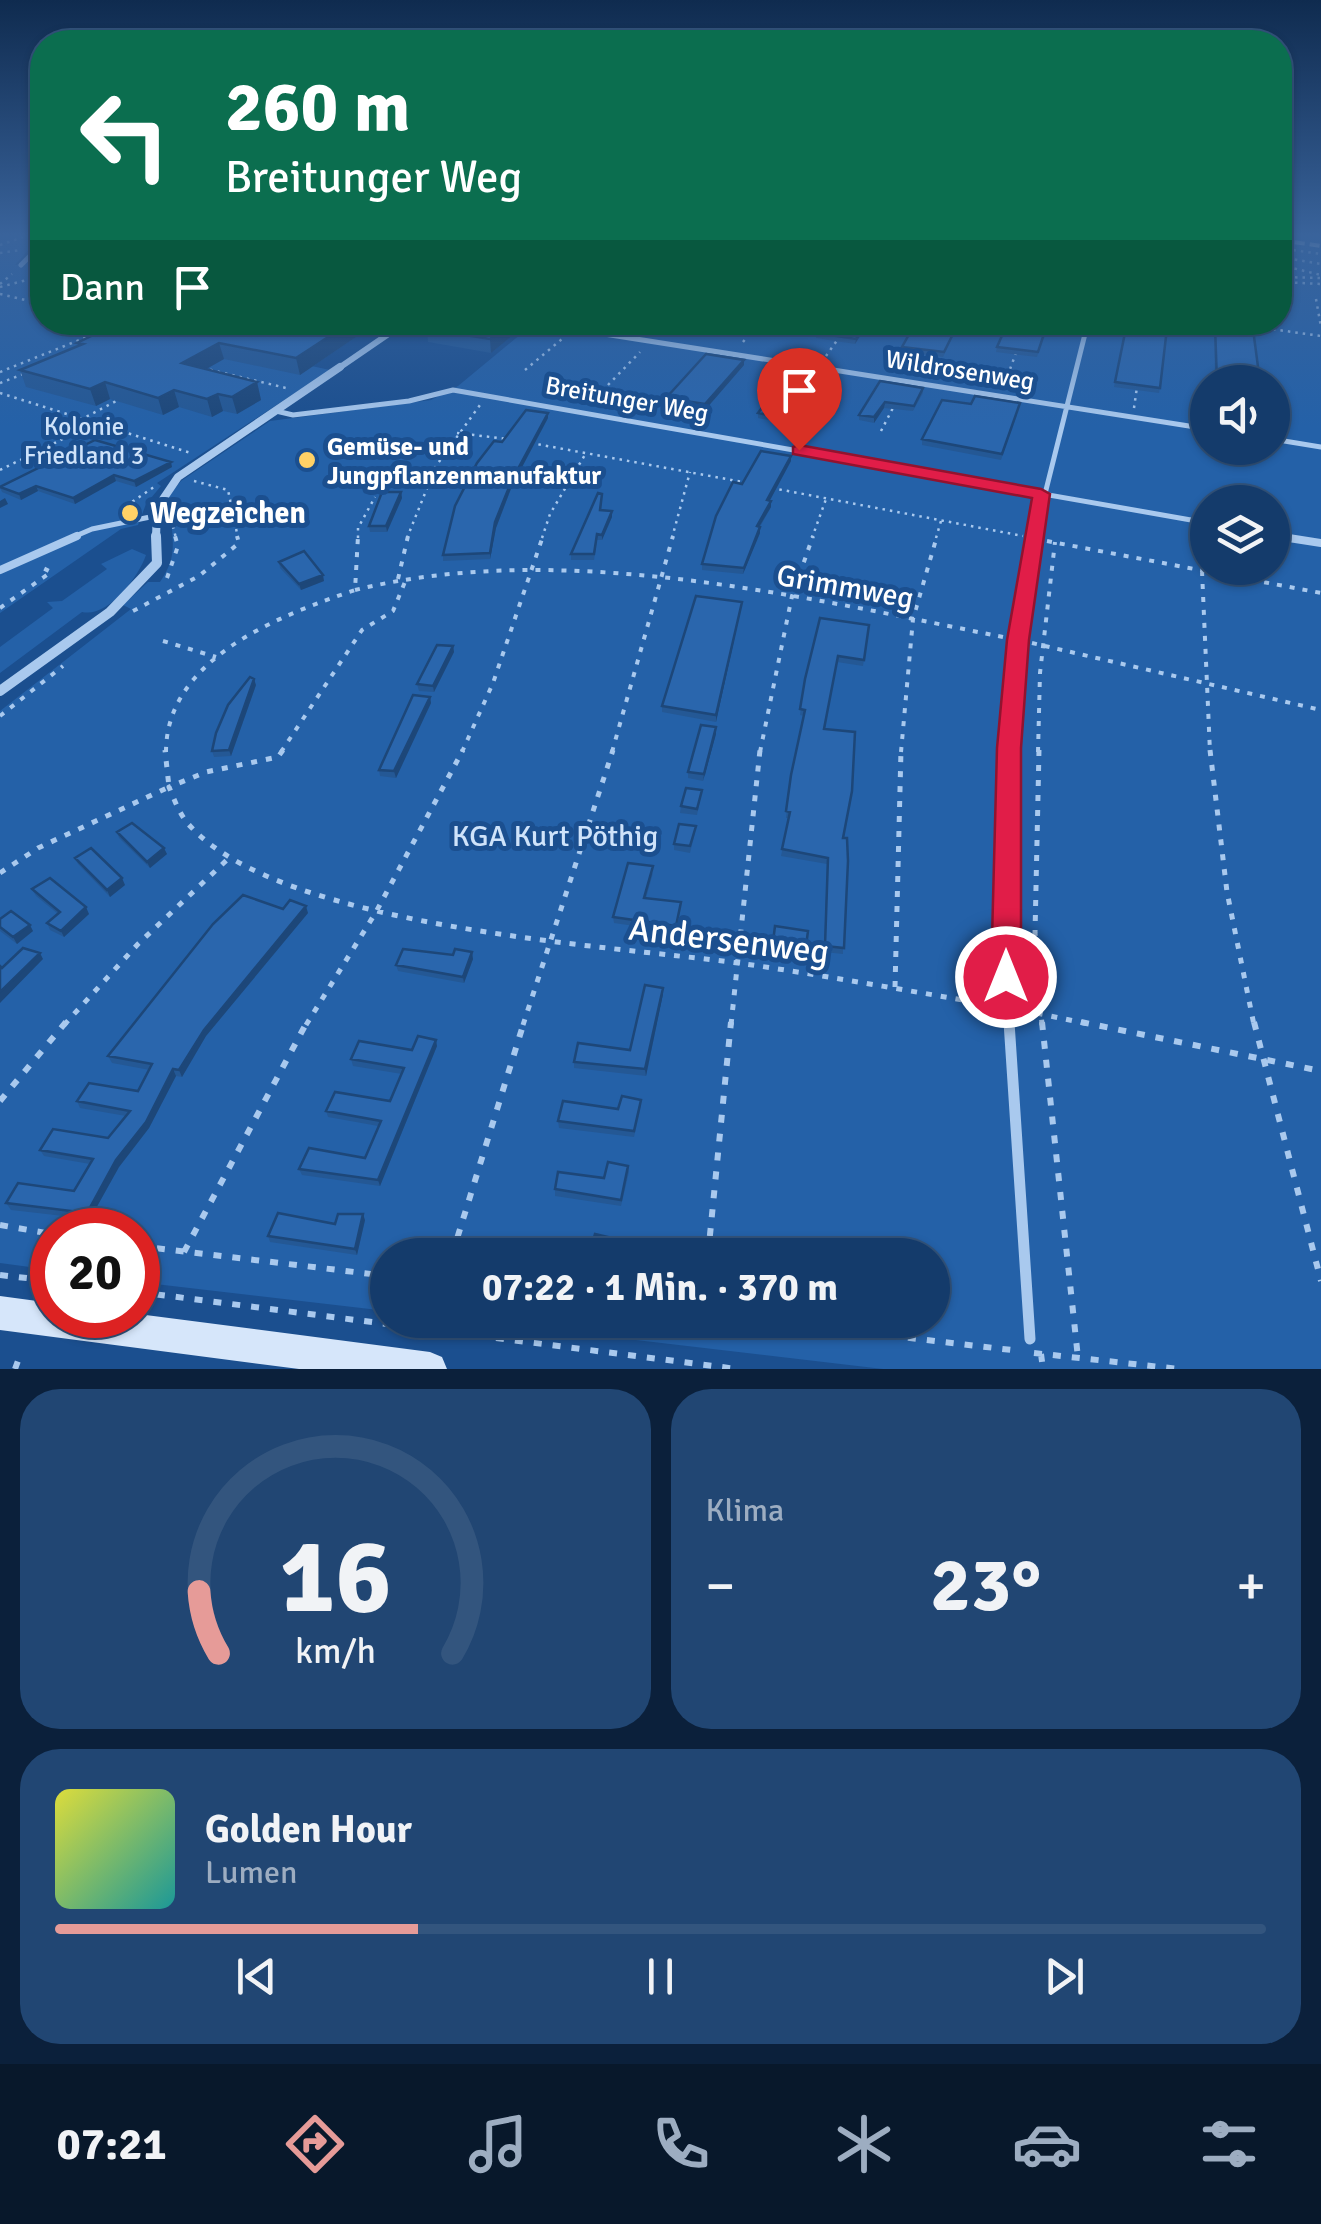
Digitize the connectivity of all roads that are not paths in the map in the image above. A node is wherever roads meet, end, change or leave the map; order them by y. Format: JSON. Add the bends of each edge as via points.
{"nodes":[{"id":1,"x":387,"y":335,"type":"edge"},
{"id":2,"x":604,"y":335,"type":"edge"},
{"id":3,"x":1084,"y":335,"type":"edge"},
{"id":4,"x":1065,"y":407,"type":"junction"},
{"id":5,"x":276,"y":411,"type":"junction"},
{"id":6,"x":1190,"y":426,"type":"edge"},
{"id":7,"x":1290,"y":442,"type":"edge"},
{"id":8,"x":1321,"y":446,"type":"edge"},
{"id":9,"x":1041,"y":494,"type":"junction"},
{"id":10,"x":159,"y":516,"type":"junction"},
{"id":11,"x":1190,"y":520,"type":"edge"},
{"id":12,"x":1290,"y":538,"type":"edge"},
{"id":13,"x":1321,"y":543,"type":"edge"},
{"id":14,"x":0,"y":570,"type":"edge"},
{"id":15,"x":0,"y":692,"type":"edge"},
{"id":16,"x":0,"y":1313,"type":"edge"},
{"id":17,"x":1030,"y":1338,"type":"dead end"},
{"id":18,"x":280,"y":1360,"type":"edge"},
{"id":19,"x":430,"y":1369,"type":"edge"}],
"edges":[{"from":1,"to":5,"type":"street"},
{"from":2,"to":4,"type":"lane","name":"Wildrosenweg"},
{"from":3,"to":4,"type":"lane"},
{"from":4,"to":6,"type":"lane","name":"Wildrosenweg"},
{"from":4,"to":9,"type":"lane"},
{"from":5,"to":9,"type":"lane","name":"Breitunger Weg","via":[[293,415],[453,390]]},
{"from":5,"to":10,"type":"street","via":[[178,477],[162,492]]},
{"from":7,"to":8,"type":"lane"},
{"from":9,"to":11,"type":"lane","name":"Breitunger Weg"},
{"from":9,"to":17,"type":"lane","via":[[1009,748],[1006,1007]]},
{"from":10,"to":14,"type":"lane","via":[[92,528]]},
{"from":10,"to":15,"type":"street","via":[[156,564],[136,588]]},
{"from":12,"to":13,"type":"lane"},
{"from":16,"to":18,"type":"street"},
{"from":18,"to":19,"type":"street"}]}
